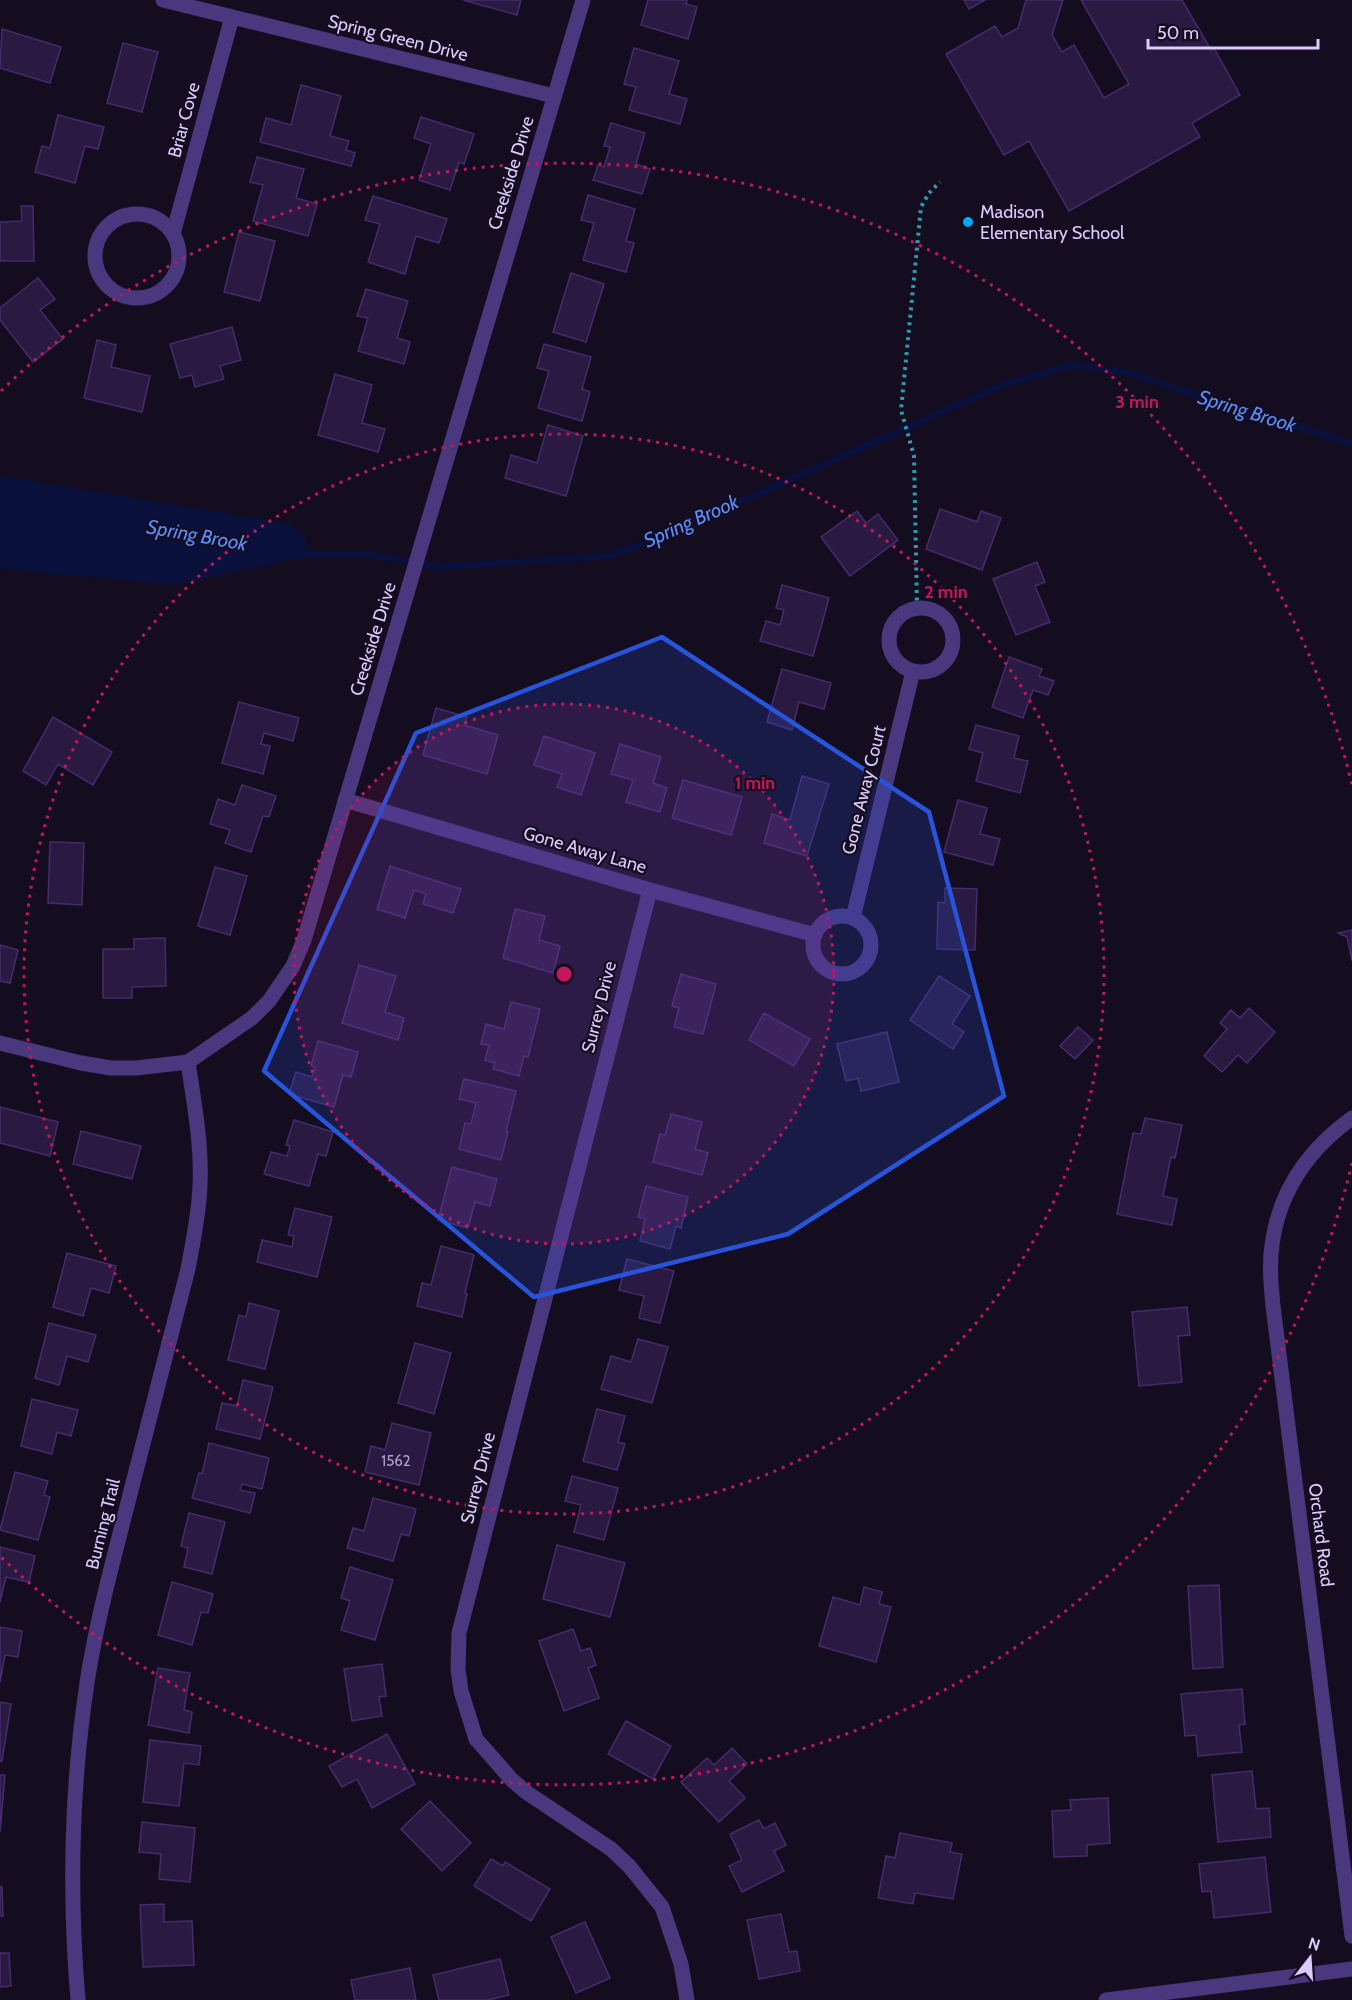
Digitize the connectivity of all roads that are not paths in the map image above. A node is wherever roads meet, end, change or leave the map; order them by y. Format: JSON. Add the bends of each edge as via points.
{"nodes":[{"id":1,"x":163,"y":0,"type":"edge"},
{"id":2,"x":583,"y":0,"type":"edge"},
{"id":3,"x":232,"y":17,"type":"junction"},
{"id":4,"x":554,"y":96,"type":"junction"},
{"id":5,"x":173,"y":234,"type":"junction"},
{"id":6,"x":913,"y":670,"type":"junction"},
{"id":7,"x":345,"y":800,"type":"junction"},
{"id":8,"x":650,"y":890,"type":"junction"},
{"id":9,"x":852,"y":918,"type":"junction"},
{"id":10,"x":815,"y":935,"type":"junction"},
{"id":11,"x":0,"y":1042,"type":"edge"},
{"id":12,"x":188,"y":1062,"type":"junction"},
{"id":13,"x":1352,"y":1118,"type":"edge"},
{"id":14,"x":1352,"y":1936,"type":"edge"},
{"id":15,"x":1352,"y":1969,"type":"edge"},
{"id":16,"x":78,"y":2000,"type":"edge"},
{"id":17,"x":687,"y":2000,"type":"edge"},
{"id":18,"x":1106,"y":2000,"type":"edge"}],
"edges":[{"from":1,"to":3,"type":"street","name":"Spring Green Drive"},
{"from":2,"to":4,"type":"street","name":"Creekside Drive"},
{"from":3,"to":4,"type":"street","name":"Spring Green Drive"},
{"from":3,"to":5,"type":"street","name":"Briar Cove"},
{"from":4,"to":7,"type":"street","name":"Creekside Drive"},
{"from":5,"to":5,"type":"street","name":"Briar Cove","via":[[180,249],[179,266],[160,293],[144,299],[128,298],[112,291],[101,279],[95,263],[96,247],[115,220],[130,214],[147,215],[162,222]]},
{"from":6,"to":6,"type":"street","via":[[894,656],[890,631],[905,612],[930,609],[949,624],[953,648],[938,668]]},
{"from":6,"to":9,"type":"street","name":"Gone Away Court"},
{"from":7,"to":8,"type":"street","name":"Gone Away Lane"},
{"from":7,"to":12,"type":"street","name":"Creekside Drive","via":[[293,966],[274,995],[252,1018]]},
{"from":8,"to":10,"type":"street","name":"Gone Away Lane"},
{"from":8,"to":17,"type":"street","name":"Surrey Drive","via":[[459,1633],[458,1669],[476,1739],[526,1792],[629,1866],[662,1907],[681,1964]]},
{"from":9,"to":10,"type":"street","via":[[830,919]]},
{"from":9,"to":10,"type":"street","via":[[869,933],[872,944],[864,966],[854,972],[843,975],[822,967],[813,946]]},
{"from":11,"to":12,"type":"street","name":"Creekside Drive","via":[[111,1068]]},
{"from":12,"to":16,"type":"street","name":"Burning Trail","via":[[200,1152],[197,1223],[102,1606],[77,1755],[71,1905]]},
{"from":13,"to":14,"type":"street","name":"Orchard Road","via":[[1316,1148],[1291,1184],[1281,1206],[1270,1269]]},
{"from":15,"to":18,"type":"street"}]}
